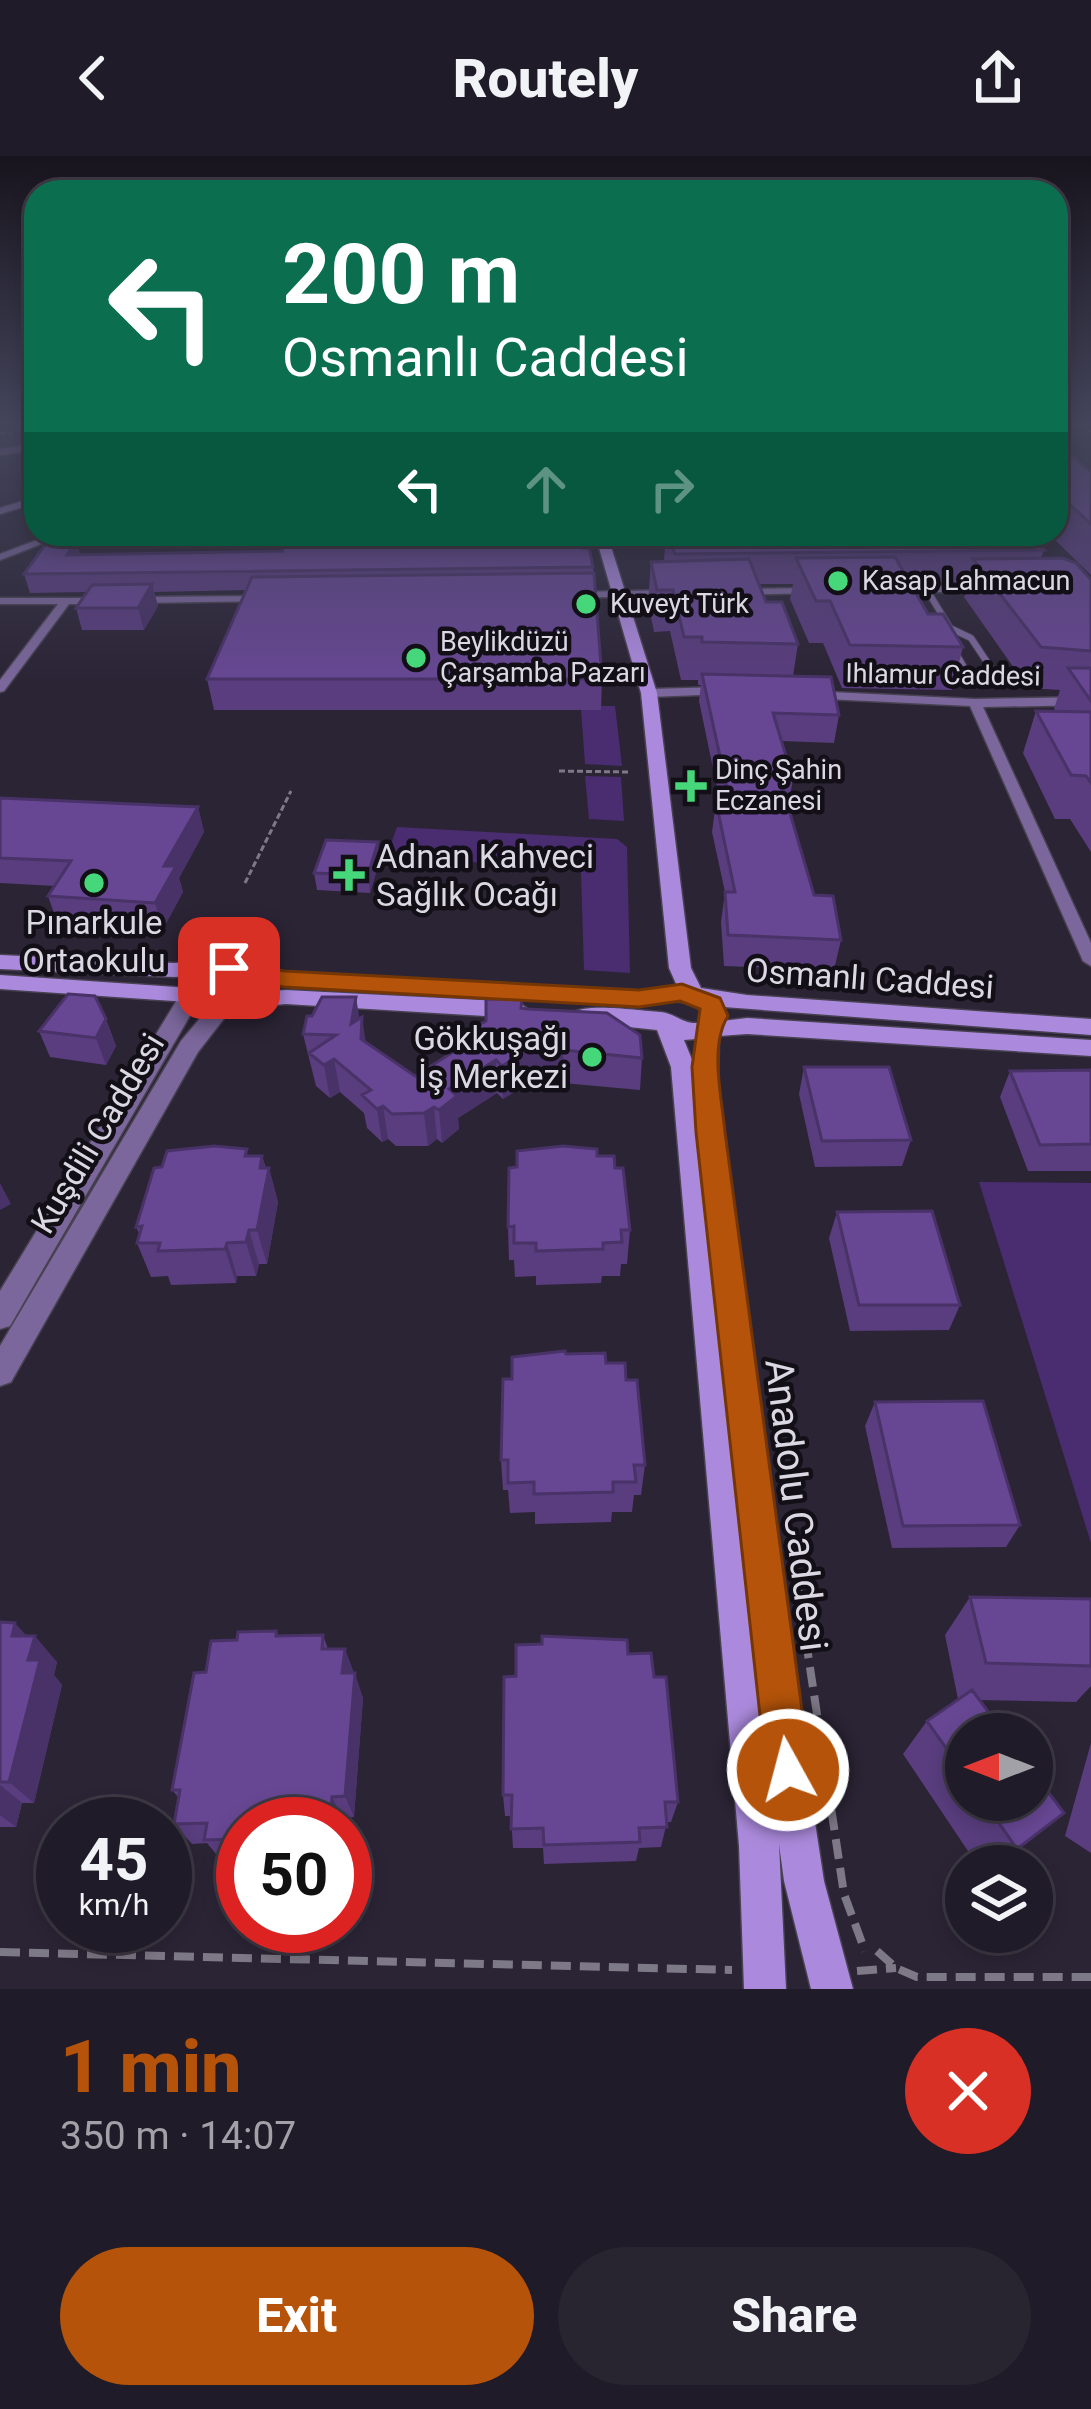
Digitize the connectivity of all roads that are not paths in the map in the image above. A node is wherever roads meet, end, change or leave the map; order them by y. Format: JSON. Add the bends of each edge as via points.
{"nodes":[{"id":1,"x":31,"y":546,"type":"edge"},
{"id":2,"x":595,"y":546,"type":"edge"},
{"id":3,"x":604,"y":546,"type":"edge"},
{"id":4,"x":0,"y":553,"type":"edge"},
{"id":5,"x":992,"y":589,"type":"edge"},
{"id":6,"x":884,"y":590,"type":"edge"},
{"id":7,"x":927,"y":590,"type":"junction"},
{"id":8,"x":824,"y":591,"type":"edge"},
{"id":9,"x":733,"y":592,"type":"edge"},
{"id":10,"x":687,"y":593,"type":"edge"},
{"id":11,"x":614,"y":594,"type":"junction"},
{"id":12,"x":550,"y":595,"type":"edge"},
{"id":13,"x":279,"y":598,"type":"edge"},
{"id":14,"x":133,"y":600,"type":"edge"},
{"id":15,"x":66,"y":601,"type":"junction"},
{"id":16,"x":111,"y":601,"type":"edge"},
{"id":17,"x":0,"y":602,"type":"edge"},
{"id":18,"x":949,"y":642,"type":"edge"},
{"id":19,"x":968,"y":674,"type":"dead end"},
{"id":20,"x":997,"y":677,"type":"dead end"},
{"id":21,"x":0,"y":688,"type":"edge"},
{"id":22,"x":728,"y":692,"type":"edge"},
{"id":23,"x":643,"y":693,"type":"junction"},
{"id":24,"x":795,"y":695,"type":"edge"},
{"id":25,"x":1091,"y":701,"type":"edge"},
{"id":26,"x":974,"y":703,"type":"junction"},
{"id":27,"x":659,"y":834,"type":"junction"},
{"id":28,"x":1091,"y":961,"type":"edge"},
{"id":29,"x":0,"y":962,"type":"edge"},
{"id":30,"x":206,"y":970,"type":"junction"},
{"id":31,"x":0,"y":982,"type":"edge"},
{"id":32,"x":234,"y":986,"type":"junction"},
{"id":33,"x":190,"y":995,"type":"junction"},
{"id":34,"x":699,"y":1006,"type":"junction"},
{"id":35,"x":664,"y":1010,"type":"junction"},
{"id":36,"x":1091,"y":1028,"type":"edge"},
{"id":37,"x":1091,"y":1048,"type":"edge"},
{"id":38,"x":0,"y":1317,"type":"edge"},
{"id":39,"x":0,"y":1373,"type":"edge"},
{"id":40,"x":765,"y":1989,"type":"edge"},
{"id":41,"x":832,"y":1989,"type":"edge"}],
"edges":[{"from":1,"to":4,"type":"street"},
{"from":2,"to":11,"type":"main road","name":"Anadolu Caddesi"},
{"from":3,"to":11,"type":"main road","name":"Anadolu Caddesi"},
{"from":5,"to":7,"type":"street"},
{"from":6,"to":7,"type":"street"},
{"from":7,"to":20,"type":"lane"},
{"from":8,"to":9,"type":"street"},
{"from":10,"to":11,"type":"street"},
{"from":11,"to":12,"type":"street"},
{"from":11,"to":23,"type":"main road","name":"Anadolu Caddesi"},
{"from":13,"to":14,"type":"street"},
{"from":15,"to":16,"type":"street"},
{"from":15,"to":17,"type":"street"},
{"from":15,"to":21,"type":"street"},
{"from":18,"to":19,"type":"lane"},
{"from":22,"to":23,"type":"street"},
{"from":23,"to":27,"type":"main road","name":"Anadolu Caddesi"},
{"from":24,"to":26,"type":"street","name":"Ihlamur Caddesi"},
{"from":25,"to":26,"type":"street","name":"Ihlamur Caddesi"},
{"from":26,"to":28,"type":"street"},
{"from":27,"to":34,"type":"main road","name":"Anadolu Caddesi","via":[[680,968]]},
{"from":27,"to":35,"type":"main road","name":"Anadolu Caddesi"},
{"from":29,"to":30,"type":"main road","name":"Osmanlı Caddesi"},
{"from":30,"to":32,"type":"main road","name":"Osmanlı Caddesi","via":[[229,968]]},
{"from":30,"to":33,"type":"main road","via":[[192,979]]},
{"from":31,"to":33,"type":"main road","name":"Osmanlı Caddesi"},
{"from":32,"to":33,"type":"main road","name":"Osmanlı Caddesi","via":[[203,1002]]},
{"from":32,"to":35,"type":"main road","name":"Osmanlı Caddesi","via":[[619,1016]]},
{"from":32,"to":39,"type":"street","name":"Kuşdili Caddesi","via":[[189,1047]]},
{"from":33,"to":38,"type":"street","name":"Kuşdili Caddesi"},
{"from":34,"to":35,"type":"main road","name":"Osmanlı Caddesi"},
{"from":34,"to":35,"type":"main road","name":"Osmanlı Caddesi","via":[[684,1032]]},
{"from":34,"to":36,"type":"main road","name":"Osmanlı Caddesi"},
{"from":34,"to":37,"type":"main road","name":"Osmanlı Caddesi"},
{"from":34,"to":41,"type":"main road","name":"Anadolu Caddesi","via":[[774,1663],[804,1881]]},
{"from":35,"to":40,"type":"main road","name":"Anadolu Caddesi","via":[[683,1067],[759,1846]]}]}
